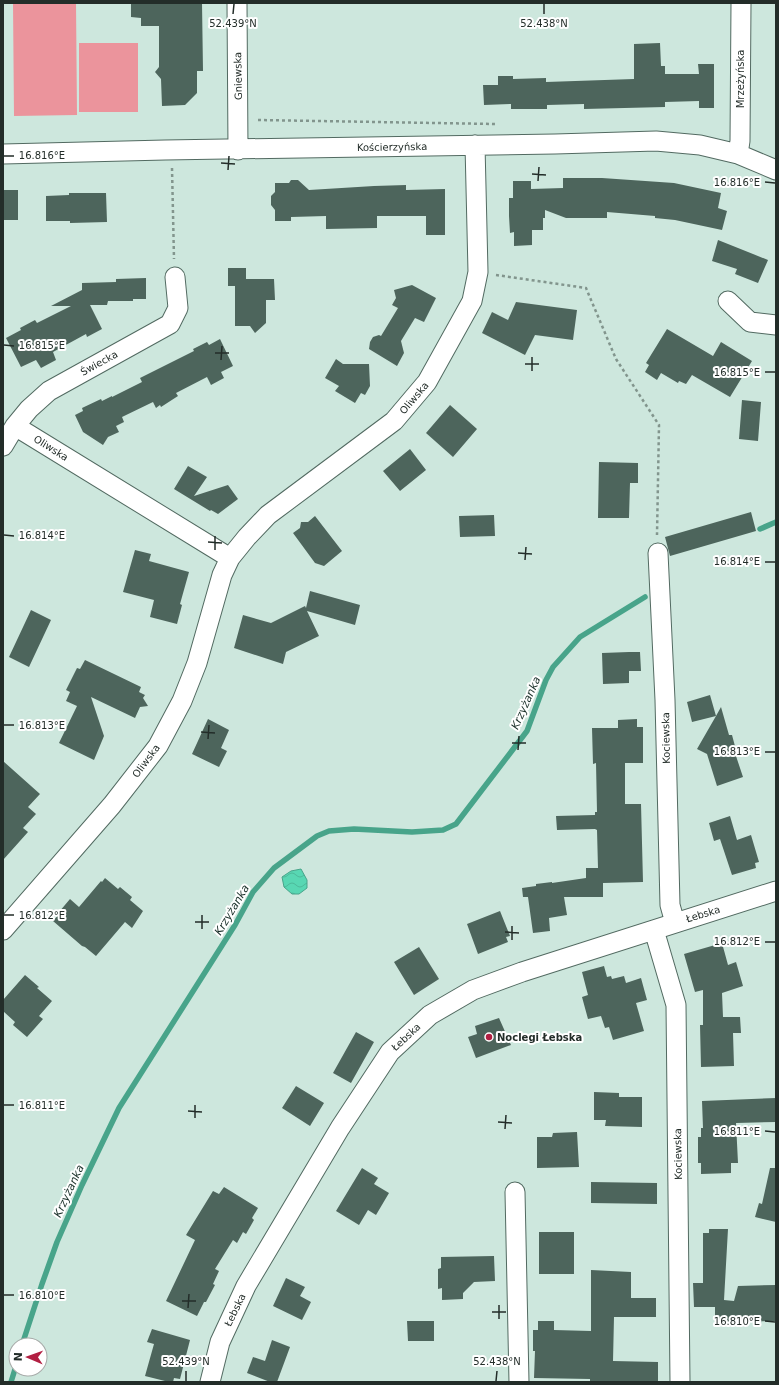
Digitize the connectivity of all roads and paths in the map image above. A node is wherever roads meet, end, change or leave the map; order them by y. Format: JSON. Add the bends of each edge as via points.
{"nodes":[{"id":1,"x":237,"y":3,"type":"edge"},
{"id":2,"x":741,"y":3,"type":"edge"},
{"id":3,"x":475,"y":146,"type":"junction"},
{"id":4,"x":172,"y":150,"type":"junction"},
{"id":5,"x":238,"y":150,"type":"junction"},
{"id":6,"x":3,"y":154,"type":"edge"},
{"id":7,"x":738,"y":154,"type":"junction"},
{"id":8,"x":776,"y":170,"type":"edge"},
{"id":9,"x":478,"y":272,"type":"junction"},
{"id":10,"x":175,"y":277,"type":"joint"},
{"id":11,"x":728,"y":301,"type":"dead end"},
{"id":12,"x":776,"y":325,"type":"edge"},
{"id":13,"x":15,"y":426,"type":"junction"},
{"id":14,"x":3,"y":446,"type":"edge"},
{"id":15,"x":658,"y":553,"type":"joint"},
{"id":16,"x":230,"y":558,"type":"junction"},
{"id":17,"x":776,"y":891,"type":"edge"},
{"id":18,"x":675,"y":923,"type":"junction"},
{"id":19,"x":3,"y":930,"type":"edge"},
{"id":20,"x":654,"y":930,"type":"junction"},
{"id":21,"x":515,"y":1192,"type":"dead end"},
{"id":22,"x":210,"y":1382,"type":"edge"},
{"id":23,"x":519,"y":1382,"type":"edge"},
{"id":24,"x":680,"y":1382,"type":"edge"}],
"edges":[{"from":1,"to":5,"type":"street","name":"Gniewska"},
{"from":2,"to":7,"type":"street","name":"Mrzeżyńska"},
{"from":3,"to":5,"type":"street","name":"Kościerzyńska"},
{"from":3,"to":7,"type":"street","name":"Kościerzyńska","via":[[656,141],[700,145]]},
{"from":3,"to":9,"type":"street","name":"Oliwska"},
{"from":4,"to":5,"type":"street","name":"Kościerzyńska"},
{"from":4,"to":6,"type":"street","name":"Kościerzyńska"},
{"from":4,"to":10,"type":"path"},
{"from":7,"to":8,"type":"street","name":"Kościerzyńska"},
{"from":9,"to":15,"type":"path","via":[[586,288],[616,359],[659,426]]},
{"from":9,"to":16,"type":"street","name":"Oliwska","via":[[472,301],[428,382],[394,421],[268,514]]},
{"from":10,"to":13,"type":"street","name":"Świecka","via":[[178,308],[170,324],[50,391],[29,409]]},
{"from":11,"to":12,"type":"street","via":[[750,322]]},
{"from":13,"to":14,"type":"street","name":"Świecka"},
{"from":13,"to":16,"type":"street","name":"Oliwska"},
{"from":15,"to":18,"type":"street","name":"Kociewska","via":[[670,905]]},
{"from":16,"to":19,"type":"street","name":"Oliwska","via":[[222,575],[197,663],[182,701],[158,746],[112,805]]},
{"from":17,"to":18,"type":"street","name":"Łebska"},
{"from":18,"to":20,"type":"street","name":"Łebska"},
{"from":20,"to":22,"type":"street","name":"Łebska","via":[[473,990],[430,1015],[390,1052],[340,1128],[246,1286],[220,1342]]},
{"from":20,"to":24,"type":"street","name":"Kociewska","via":[[676,1004]]},
{"from":21,"to":23,"type":"street"}]}
